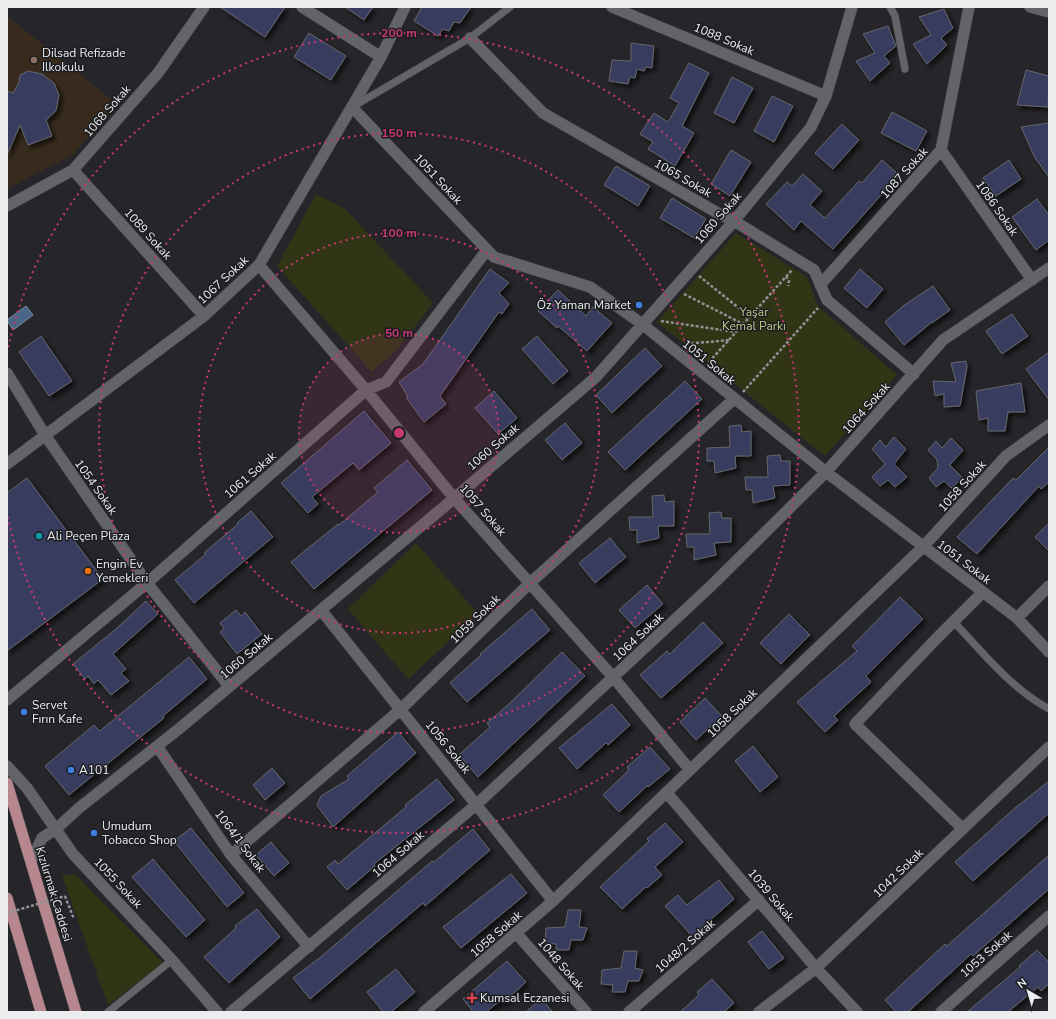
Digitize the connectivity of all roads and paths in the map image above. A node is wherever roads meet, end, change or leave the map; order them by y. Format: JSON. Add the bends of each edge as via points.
{"nodes":[{"id":1,"x":204,"y":7,"type":"edge"},
{"id":2,"x":302,"y":7,"type":"edge"},
{"id":3,"x":406,"y":7,"type":"edge"},
{"id":4,"x":510,"y":7,"type":"edge"},
{"id":5,"x":612,"y":7,"type":"edge"},
{"id":6,"x":852,"y":7,"type":"edge"},
{"id":7,"x":890,"y":7,"type":"edge"},
{"id":8,"x":969,"y":7,"type":"edge"},
{"id":9,"x":1030,"y":7,"type":"edge"},
{"id":10,"x":1049,"y":12,"type":"edge"},
{"id":11,"x":470,"y":38,"type":"junction"},
{"id":12,"x":381,"y":57,"type":"junction"},
{"id":13,"x":905,"y":69,"type":"dead end"},
{"id":14,"x":826,"y":96,"type":"junction"},
{"id":15,"x":352,"y":107,"type":"junction"},
{"id":16,"x":941,"y":150,"type":"junction"},
{"id":17,"x":73,"y":170,"type":"junction"},
{"id":18,"x":7,"y":206,"type":"edge"},
{"id":19,"x":734,"y":221,"type":"junction"},
{"id":20,"x":487,"y":250,"type":"junction"},
{"id":21,"x":259,"y":265,"type":"junction"},
{"id":22,"x":794,"y":268,"type":"dead end"},
{"id":23,"x":1049,"y":268,"type":"edge"},
{"id":24,"x":697,"y":275,"type":"dead end"},
{"id":25,"x":786,"y":276,"type":"junction"},
{"id":26,"x":1032,"y":280,"type":"junction"},
{"id":27,"x":820,"y":285,"type":"junction"},
{"id":28,"x":788,"y":286,"type":"dead end"},
{"id":29,"x":681,"y":293,"type":"dead end"},
{"id":30,"x":820,"y":306,"type":"dead end"},
{"id":31,"x":204,"y":316,"type":"junction"},
{"id":32,"x":750,"y":317,"type":"junction"},
{"id":33,"x":656,"y":321,"type":"dead end"},
{"id":34,"x":642,"y":324,"type":"junction"},
{"id":35,"x":743,"y":324,"type":"junction"},
{"id":36,"x":736,"y":332,"type":"junction"},
{"id":37,"x":729,"y":340,"type":"junction"},
{"id":38,"x":682,"y":344,"type":"dead end"},
{"id":39,"x":707,"y":364,"type":"dead end"},
{"id":40,"x":7,"y":373,"type":"edge"},
{"id":41,"x":914,"y":374,"type":"junction"},
{"id":42,"x":366,"y":390,"type":"junction"},
{"id":43,"x":738,"y":395,"type":"junction"},
{"id":44,"x":1049,"y":424,"type":"edge"},
{"id":45,"x":45,"y":435,"type":"junction"},
{"id":46,"x":7,"y":464,"type":"edge"},
{"id":47,"x":826,"y":472,"type":"junction"},
{"id":48,"x":454,"y":498,"type":"junction"},
{"id":49,"x":923,"y":547,"type":"junction"},
{"id":50,"x":147,"y":583,"type":"junction"},
{"id":51,"x":530,"y":584,"type":"junction"},
{"id":52,"x":1049,"y":586,"type":"edge"},
{"id":53,"x":983,"y":592,"type":"junction"},
{"id":54,"x":321,"y":610,"type":"junction"},
{"id":55,"x":1017,"y":618,"type":"junction"},
{"id":56,"x":953,"y":621,"type":"junction"},
{"id":57,"x":1049,"y":652,"type":"edge"},
{"id":58,"x":613,"y":677,"type":"junction"},
{"id":59,"x":229,"y":686,"type":"junction"},
{"id":60,"x":7,"y":700,"type":"edge"},
{"id":61,"x":401,"y":709,"type":"junction"},
{"id":62,"x":1049,"y":709,"type":"edge"},
{"id":63,"x":157,"y":746,"type":"junction"},
{"id":64,"x":1049,"y":747,"type":"edge"},
{"id":65,"x":7,"y":766,"type":"edge"},
{"id":66,"x":690,"y":770,"type":"junction"},
{"id":67,"x":7,"y":783,"type":"edge"},
{"id":68,"x":667,"y":792,"type":"junction"},
{"id":69,"x":477,"y":804,"type":"junction"},
{"id":70,"x":56,"y":829,"type":"junction"},
{"id":71,"x":963,"y":829,"type":"junction"},
{"id":72,"x":231,"y":854,"type":"junction"},
{"id":73,"x":31,"y":861,"type":"junction"},
{"id":74,"x":7,"y":898,"type":"edge"},
{"id":75,"x":759,"y":900,"type":"junction"},
{"id":76,"x":553,"y":901,"type":"junction"},
{"id":77,"x":7,"y":913,"type":"edge"},
{"id":78,"x":1049,"y":916,"type":"edge"},
{"id":79,"x":74,"y":919,"type":"dead end"},
{"id":80,"x":516,"y":933,"type":"junction"},
{"id":81,"x":309,"y":947,"type":"junction"},
{"id":82,"x":172,"y":960,"type":"junction"},
{"id":83,"x":816,"y":968,"type":"junction"},
{"id":84,"x":75,"y":1006,"type":"edge"},
{"id":85,"x":41,"y":1012,"type":"edge"},
{"id":86,"x":80,"y":1012,"type":"edge"},
{"id":87,"x":108,"y":1012,"type":"edge"},
{"id":88,"x":217,"y":1012,"type":"edge"},
{"id":89,"x":231,"y":1012,"type":"edge"},
{"id":90,"x":424,"y":1012,"type":"edge"},
{"id":91,"x":586,"y":1012,"type":"edge"},
{"id":92,"x":629,"y":1012,"type":"edge"},
{"id":93,"x":759,"y":1012,"type":"edge"},
{"id":94,"x":857,"y":1012,"type":"edge"},
{"id":95,"x":941,"y":1012,"type":"edge"}],
"edges":[{"from":1,"to":17,"type":"street","name":"1068 Sokak","via":[[158,73]]},
{"from":2,"to":12,"type":"street"},
{"from":3,"to":12,"type":"street","name":"1067 Sokak"},
{"from":4,"to":11,"type":"lane"},
{"from":5,"to":14,"type":"street","name":"1088 Sokak"},
{"from":6,"to":14,"type":"street","name":"1060 Sokak"},
{"from":7,"to":13,"type":"lane","via":[[895,16]]},
{"from":8,"to":16,"type":"street","name":"1087 Sokak"},
{"from":9,"to":10,"type":"street"},
{"from":11,"to":15,"type":"lane"},
{"from":11,"to":19,"type":"street","name":"1065 Sokak","via":[[543,113]]},
{"from":12,"to":15,"type":"street","name":"1067 Sokak"},
{"from":14,"to":19,"type":"street","name":"1060 Sokak","via":[[811,127]]},
{"from":15,"to":20,"type":"street","name":"1051 Sokak"},
{"from":15,"to":21,"type":"street","name":"1067 Sokak"},
{"from":16,"to":26,"type":"street","name":"1086 Sokak"},
{"from":16,"to":27,"type":"street","name":"1087 Sokak"},
{"from":17,"to":18,"type":"street","name":"1068 Sokak"},
{"from":17,"to":31,"type":"street","name":"1089 Sokak"},
{"from":19,"to":27,"type":"street","name":"1065 Sokak","via":[[814,270]]},
{"from":19,"to":34,"type":"street","name":"1060 Sokak"},
{"from":20,"to":34,"type":"street","name":"1051 Sokak","via":[[494,257],[590,287]]},
{"from":20,"to":42,"type":"street","name":"1061 Sokak","via":[[386,382]]},
{"from":21,"to":31,"type":"street","name":"1067 Sokak"},
{"from":21,"to":42,"type":"street","name":"1057 Sokak"},
{"from":22,"to":25,"type":"path"},
{"from":23,"to":26,"type":"street","name":"1064 Sokak"},
{"from":24,"to":32,"type":"path"},
{"from":25,"to":28,"type":"path"},
{"from":25,"to":32,"type":"path"},
{"from":26,"to":41,"type":"street","name":"1064 Sokak","via":[[943,340]]},
{"from":27,"to":41,"type":"street","name":"1065 Sokak","via":[[827,300]]},
{"from":29,"to":35,"type":"path"},
{"from":30,"to":43,"type":"path"},
{"from":31,"to":45,"type":"street","name":"1067 Sokak"},
{"from":32,"to":35,"type":"path"},
{"from":33,"to":36,"type":"path"},
{"from":34,"to":43,"type":"street","name":"1051 Sokak"},
{"from":34,"to":48,"type":"street","name":"1060 Sokak","via":[[596,377]]},
{"from":35,"to":36,"type":"path"},
{"from":36,"to":37,"type":"path"},
{"from":37,"to":38,"type":"path"},
{"from":37,"to":39,"type":"path"},
{"from":40,"to":45,"type":"street","name":"1054 Sokak"},
{"from":41,"to":47,"type":"street","name":"1064 Sokak"},
{"from":42,"to":48,"type":"street","name":"1057 Sokak"},
{"from":42,"to":50,"type":"street","name":"1061 Sokak"},
{"from":43,"to":47,"type":"street","name":"1051 Sokak"},
{"from":43,"to":51,"type":"street","name":"1059 Sokak"},
{"from":44,"to":49,"type":"street","name":"1058 Sokak","via":[[1006,456]]},
{"from":45,"to":46,"type":"street","name":"1067 Sokak"},
{"from":45,"to":50,"type":"street","name":"1054 Sokak"},
{"from":47,"to":49,"type":"street","name":"1051 Sokak"},
{"from":47,"to":58,"type":"street","name":"1064 Sokak","via":[[711,586]]},
{"from":48,"to":51,"type":"street","name":"1057 Sokak"},
{"from":48,"to":54,"type":"street","name":"1060 Sokak"},
{"from":49,"to":53,"type":"street","name":"1051 Sokak"},
{"from":49,"to":66,"type":"street","name":"1058 Sokak"},
{"from":50,"to":59,"type":"street","name":"1054 Sokak"},
{"from":50,"to":60,"type":"street","name":"1061 Sokak"},
{"from":51,"to":58,"type":"street","name":"1057 Sokak"},
{"from":51,"to":61,"type":"street","name":"1059 Sokak"},
{"from":52,"to":55,"type":"street"},
{"from":53,"to":55,"type":"street","name":"1051 Sokak"},
{"from":53,"to":56,"type":"street"},
{"from":54,"to":59,"type":"street","name":"1060 Sokak"},
{"from":54,"to":61,"type":"street","name":"1056 Sokak"},
{"from":55,"to":57,"type":"street","name":"1051 Sokak"},
{"from":56,"to":62,"type":"lane","via":[[1012,683],[1032,700]]},
{"from":56,"to":71,"type":"street","via":[[855,724]]},
{"from":58,"to":66,"type":"street","name":"1057 Sokak"},
{"from":58,"to":69,"type":"street","name":"1064 Sokak"},
{"from":59,"to":63,"type":"street","name":"1060 Sokak"},
{"from":61,"to":69,"type":"street","name":"1056 Sokak"},
{"from":61,"to":72,"type":"street","name":"1059 Sokak"},
{"from":63,"to":70,"type":"street","name":"1060 Sokak"},
{"from":63,"to":72,"type":"street","name":"1064/1 Sokak"},
{"from":64,"to":71,"type":"street","name":"1042 Sokak"},
{"from":65,"to":70,"type":"street","name":"1055 Sokak","via":[[27,788]]},
{"from":66,"to":68,"type":"street","name":"1058 Sokak"},
{"from":67,"to":73,"type":"main road","name":"Kızılırmak Caddesi"},
{"from":68,"to":75,"type":"street","name":"1039 Sokak"},
{"from":68,"to":76,"type":"street","name":"1058 Sokak"},
{"from":69,"to":76,"type":"street","name":"1056 Sokak"},
{"from":69,"to":81,"type":"street","name":"1064 Sokak"},
{"from":70,"to":73,"type":"street","name":"1060 Sokak","via":[[42,838]]},
{"from":70,"to":82,"type":"street","name":"1055 Sokak","via":[[73,854]]},
{"from":71,"to":83,"type":"street","name":"1042 Sokak"},
{"from":72,"to":81,"type":"street","name":"1064/1 Sokak"},
{"from":73,"to":84,"type":"main road","name":"Kızılırmak Caddesi"},
{"from":74,"to":85,"type":"main road"},
{"from":75,"to":83,"type":"street","name":"1039 Sokak"},
{"from":75,"to":92,"type":"street","name":"1048/2 Sokak"},
{"from":76,"to":80,"type":"street","name":"1058 Sokak"},
{"from":77,"to":79,"type":"path","bridge":true,"via":[[65,896]]},
{"from":78,"to":95,"type":"street","name":"1053 Sokak"},
{"from":80,"to":90,"type":"street","name":"1058 Sokak"},
{"from":80,"to":91,"type":"street","name":"1048 Sokak"},
{"from":81,"to":89,"type":"street","name":"1064 Sokak"},
{"from":82,"to":87,"type":"lane"},
{"from":82,"to":88,"type":"street","name":"1055 Sokak"},
{"from":83,"to":93,"type":"street","name":"1042 Sokak"},
{"from":83,"to":94,"type":"street","name":"1039 Sokak"},
{"from":84,"to":86,"type":"main road","name":"Kızılırmak Caddesi"}]}
